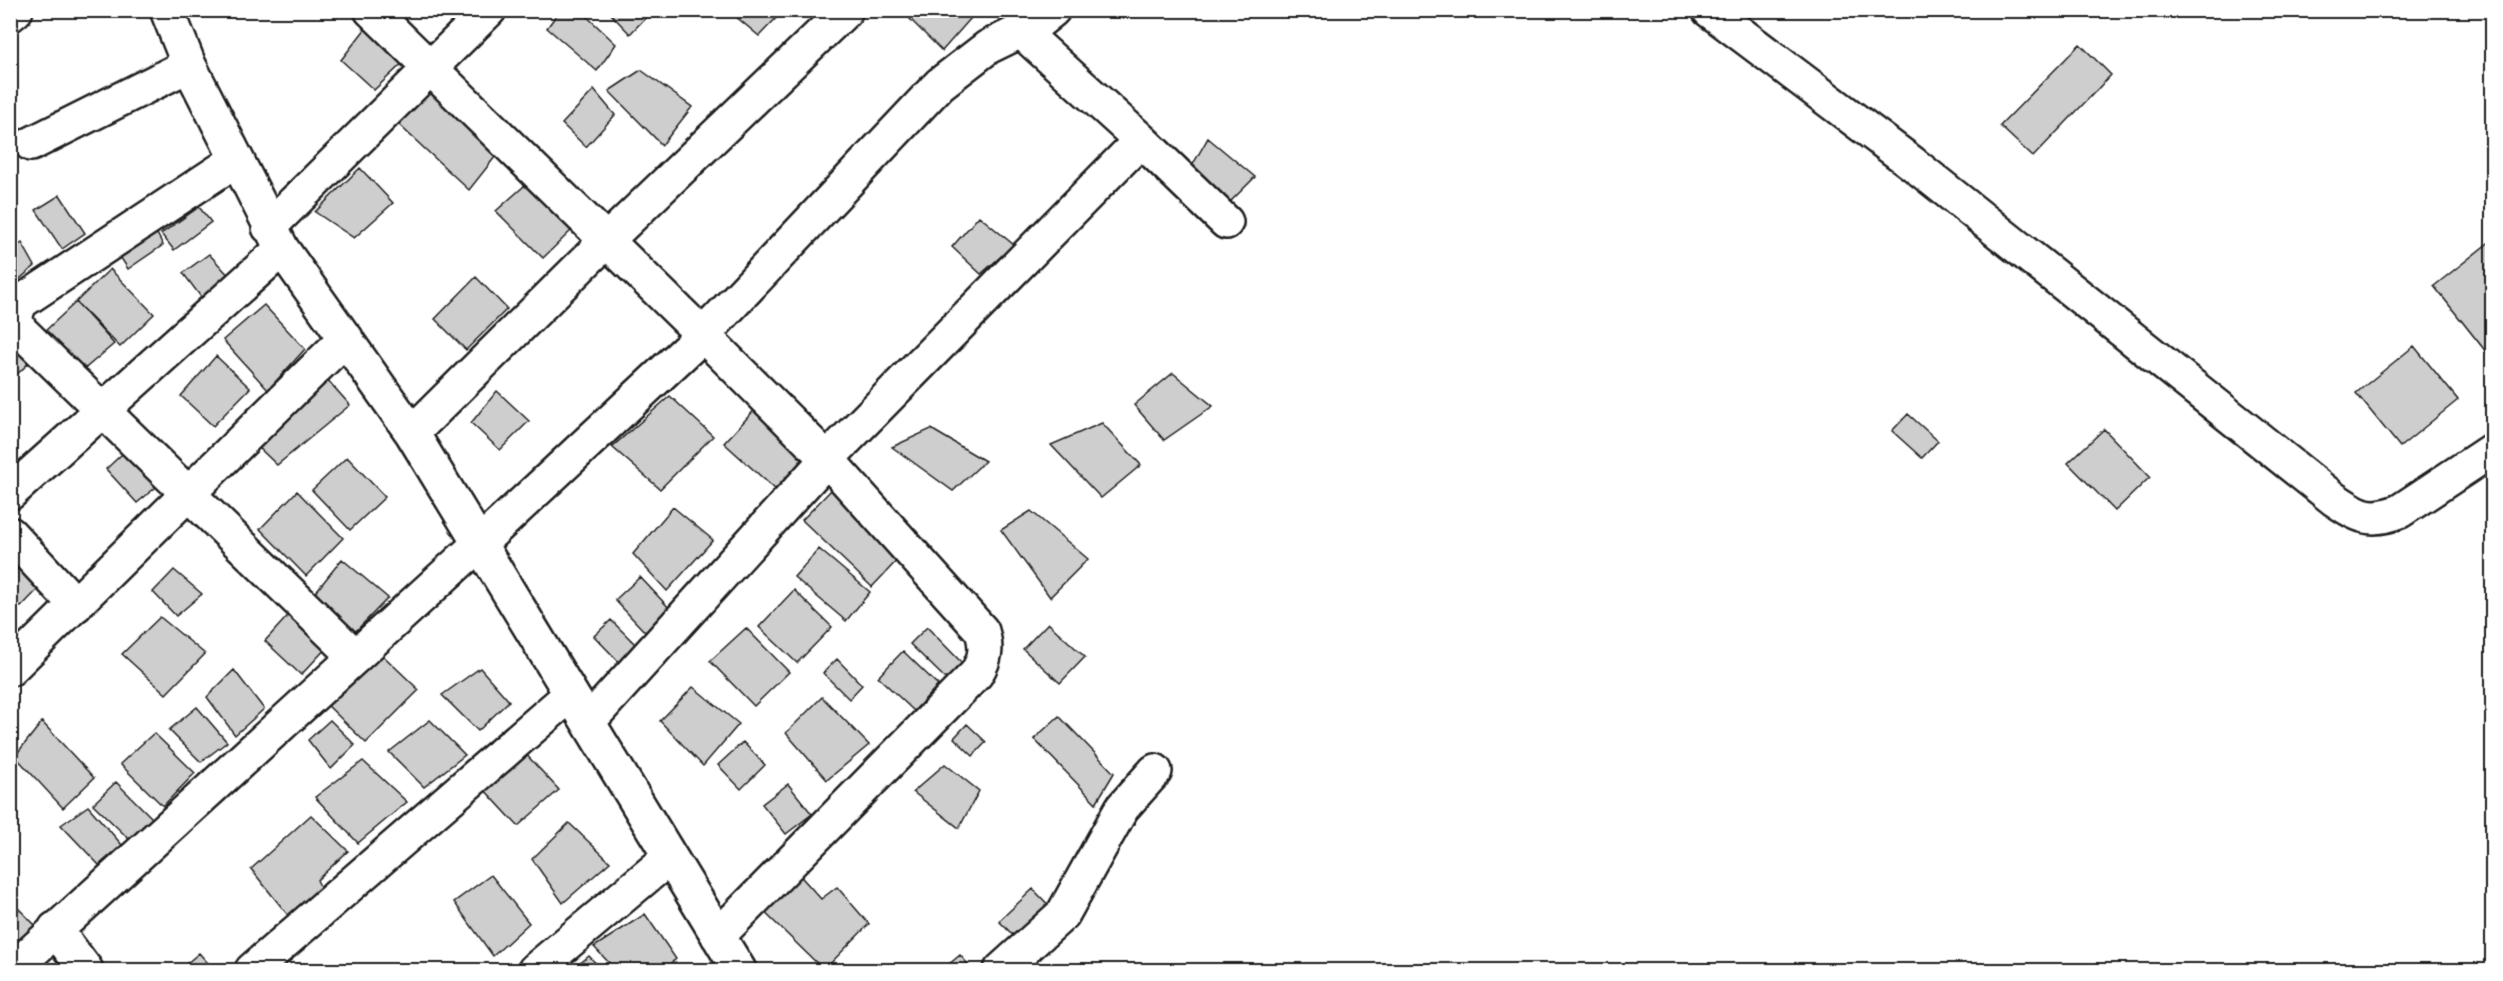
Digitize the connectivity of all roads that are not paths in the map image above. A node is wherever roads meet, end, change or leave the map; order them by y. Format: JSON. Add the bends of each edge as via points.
{"nodes":[{"id":1,"x":16,"y":10,"type":"edge"},
{"id":2,"x":167,"y":10,"type":"edge"},
{"id":3,"x":370,"y":10,"type":"edge"},
{"id":4,"x":489,"y":10,"type":"edge"},
{"id":5,"x":846,"y":10,"type":"edge"},
{"id":6,"x":1053,"y":10,"type":"edge"},
{"id":7,"x":1709,"y":10,"type":"edge"},
{"id":8,"x":10,"y":15,"type":"edge"},
{"id":9,"x":1022,"y":32,"type":"junction"},
{"id":10,"x":189,"y":65,"type":"junction"},
{"id":11,"x":429,"y":69,"type":"junction"},
{"id":12,"x":1141,"y":140,"type":"junction"},
{"id":13,"x":31,"y":144,"type":"dead end"},
{"id":14,"x":236,"y":160,"type":"junction"},
{"id":15,"x":1226,"y":222,"type":"dead end"},
{"id":16,"x":276,"y":238,"type":"junction"},
{"id":17,"x":607,"y":240,"type":"junction"},
{"id":18,"x":704,"y":335,"type":"junction"},
{"id":19,"x":346,"y":338,"type":"junction"},
{"id":20,"x":103,"y":410,"type":"junction"},
{"id":21,"x":412,"y":433,"type":"junction"},
{"id":22,"x":2493,"y":450,"type":"edge"},
{"id":23,"x":827,"y":459,"type":"junction"},
{"id":24,"x":10,"y":493,"type":"edge"},
{"id":25,"x":188,"y":493,"type":"junction"},
{"id":26,"x":10,"y":534,"type":"edge"},
{"id":27,"x":479,"y":544,"type":"junction"},
{"id":28,"x":76,"y":605,"type":"junction"},
{"id":29,"x":355,"y":656,"type":"junction"},
{"id":30,"x":10,"y":669,"type":"edge"},
{"id":31,"x":571,"y":694,"type":"junction"},
{"id":32,"x":588,"y":722,"type":"junction"},
{"id":33,"x":1155,"y":771,"type":"dead end"},
{"id":34,"x":670,"y":857,"type":"junction"},
{"id":35,"x":55,"y":929,"type":"junction"},
{"id":36,"x":718,"y":936,"type":"junction"},
{"id":37,"x":12,"y":970,"type":"edge"},
{"id":38,"x":86,"y":970,"type":"edge"},
{"id":39,"x":252,"y":970,"type":"edge"},
{"id":40,"x":535,"y":970,"type":"edge"},
{"id":41,"x":740,"y":970,"type":"edge"},
{"id":42,"x":1001,"y":970,"type":"edge"}],
"edges":[{"from":1,"to":8,"type":"street"},
{"from":2,"to":10,"type":"street"},
{"from":3,"to":11,"type":"street"},
{"from":4,"to":11,"type":"street"},
{"from":5,"to":17,"type":"street"},
{"from":6,"to":9,"type":"street"},
{"from":7,"to":22,"type":"street","via":[[1912,163],[2355,513],[2383,518],[2400,511]]},
{"from":9,"to":12,"type":"street"},
{"from":9,"to":18,"type":"street","via":[[988,46],[940,84]]},
{"from":10,"to":13,"type":"street"},
{"from":10,"to":14,"type":"street"},
{"from":11,"to":16,"type":"street"},
{"from":11,"to":17,"type":"street"},
{"from":12,"to":15,"type":"street"},
{"from":12,"to":23,"type":"street"},
{"from":14,"to":16,"type":"street"},
{"from":14,"to":20,"type":"street","via":[[21,302],[15,312],[21,331]]},
{"from":16,"to":19,"type":"street"},
{"from":16,"to":20,"type":"street"},
{"from":17,"to":18,"type":"street"},
{"from":17,"to":21,"type":"street"},
{"from":18,"to":23,"type":"street"},
{"from":18,"to":27,"type":"street"},
{"from":19,"to":21,"type":"street"},
{"from":19,"to":25,"type":"street"},
{"from":20,"to":24,"type":"street"},
{"from":20,"to":25,"type":"street"},
{"from":21,"to":27,"type":"street"},
{"from":23,"to":32,"type":"street"},
{"from":23,"to":36,"type":"street","via":[[982,631],[987,648],[976,674]]},
{"from":25,"to":28,"type":"street"},
{"from":25,"to":29,"type":"street"},
{"from":26,"to":28,"type":"street"},
{"from":27,"to":29,"type":"street"},
{"from":27,"to":31,"type":"street"},
{"from":28,"to":30,"type":"street"},
{"from":29,"to":35,"type":"street"},
{"from":31,"to":32,"type":"street"},
{"from":31,"to":39,"type":"street"},
{"from":32,"to":34,"type":"street"},
{"from":33,"to":42,"type":"street","via":[[1122,808],[1063,914]]},
{"from":34,"to":36,"type":"street"},
{"from":34,"to":40,"type":"street"},
{"from":35,"to":37,"type":"street"},
{"from":35,"to":38,"type":"street"},
{"from":36,"to":41,"type":"street"}]}
